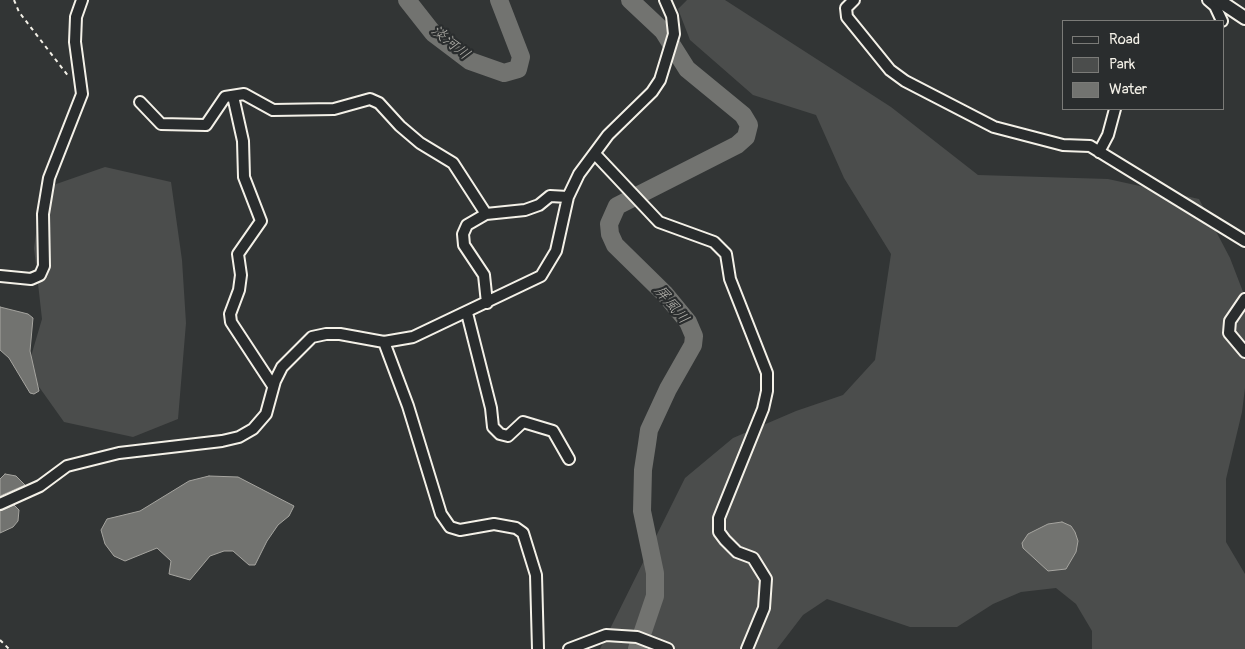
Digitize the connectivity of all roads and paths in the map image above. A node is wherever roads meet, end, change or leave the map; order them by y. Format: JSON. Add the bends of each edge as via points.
{"nodes":[{"id":1,"x":14,"y":0,"type":"edge"},
{"id":2,"x":82,"y":0,"type":"edge"},
{"id":3,"x":665,"y":0,"type":"edge"},
{"id":4,"x":854,"y":0,"type":"edge"},
{"id":5,"x":1208,"y":0,"type":"edge"},
{"id":6,"x":1218,"y":0,"type":"edge"},
{"id":7,"x":1245,"y":18,"type":"edge"},
{"id":8,"x":1222,"y":20,"type":"edge"},
{"id":9,"x":71,"y":80,"type":"dead end"},
{"id":10,"x":233,"y":96,"type":"junction"},
{"id":11,"x":140,"y":102,"type":"dead end"},
{"id":12,"x":1115,"y":110,"type":"edge"},
{"id":13,"x":1099,"y":152,"type":"junction"},
{"id":14,"x":595,"y":154,"type":"junction"},
{"id":15,"x":568,"y":197,"type":"junction"},
{"id":16,"x":486,"y":214,"type":"junction"},
{"id":17,"x":1245,"y":241,"type":"edge"},
{"id":18,"x":0,"y":276,"type":"edge"},
{"id":19,"x":1245,"y":299,"type":"edge"},
{"id":20,"x":487,"y":303,"type":"junction"},
{"id":21,"x":467,"y":312,"type":"junction"},
{"id":22,"x":384,"y":342,"type":"junction"},
{"id":23,"x":1245,"y":352,"type":"edge"},
{"id":24,"x":273,"y":386,"type":"junction"},
{"id":25,"x":569,"y":459,"type":"dead end"},
{"id":26,"x":0,"y":504,"type":"edge"},
{"id":27,"x":0,"y":640,"type":"edge"},
{"id":28,"x":9,"y":649,"type":"edge"},
{"id":29,"x":538,"y":649,"type":"edge"},
{"id":30,"x":568,"y":649,"type":"edge"},
{"id":31,"x":668,"y":649,"type":"edge"},
{"id":32,"x":747,"y":649,"type":"edge"}],
"edges":[{"from":1,"to":9,"type":"path","via":[[19,12]]},
{"from":2,"to":18,"type":"street","via":[[76,17],[75,42],[82,94],[49,178],[43,214],[44,266],[40,274],[31,279]]},
{"from":3,"to":14,"type":"street","via":[[672,16],[674,34],[660,80],[608,135]]},
{"from":4,"to":13,"type":"street","via":[[846,8],[847,17],[890,70],[905,81],[994,127],[1063,145],[1090,146]]},
{"from":5,"to":8,"type":"street"},
{"from":6,"to":7,"type":"main road"},
{"from":10,"to":11,"type":"street","via":[[225,97],[206,125],[161,124]]},
{"from":10,"to":16,"type":"street","via":[[244,94],[273,110],[334,109],[370,99],[379,103],[420,143],[453,163]]},
{"from":10,"to":24,"type":"street","via":[[243,141],[244,177],[261,221],[238,254],[241,276],[230,314],[231,322]]},
{"from":12,"to":13,"type":"street"},
{"from":13,"to":17,"type":"street"},
{"from":14,"to":15,"type":"street","via":[[579,174]]},
{"from":14,"to":32,"type":"street","via":[[659,222],[714,242],[726,254],[730,279],[767,373],[763,408],[719,518],[719,532],[724,540],[737,552],[753,558],[766,579],[764,608]]},
{"from":15,"to":16,"type":"street","via":[[550,196],[525,210]]},
{"from":15,"to":20,"type":"street","via":[[556,250],[546,270],[532,282]]},
{"from":16,"to":20,"type":"street","via":[[467,225],[463,234],[464,245],[484,275]]},
{"from":19,"to":23,"type":"street","via":[[1230,321],[1229,333]]},
{"from":20,"to":21,"type":"street"},
{"from":21,"to":22,"type":"street","via":[[413,337]]},
{"from":21,"to":25,"type":"street","via":[[491,408],[492,427],[508,436],[522,422],[552,431]]},
{"from":22,"to":24,"type":"street","via":[[340,334],[312,338],[282,367]]},
{"from":22,"to":29,"type":"street","via":[[408,406],[441,514],[450,527],[460,530],[494,524],[516,528],[527,540],[536,575]]},
{"from":24,"to":26,"type":"street","via":[[266,414],[253,429],[239,437],[118,453],[66,466],[40,486]]},
{"from":27,"to":28,"type":"path"},
{"from":30,"to":31,"type":"street","via":[[606,634],[637,637]]}]}
